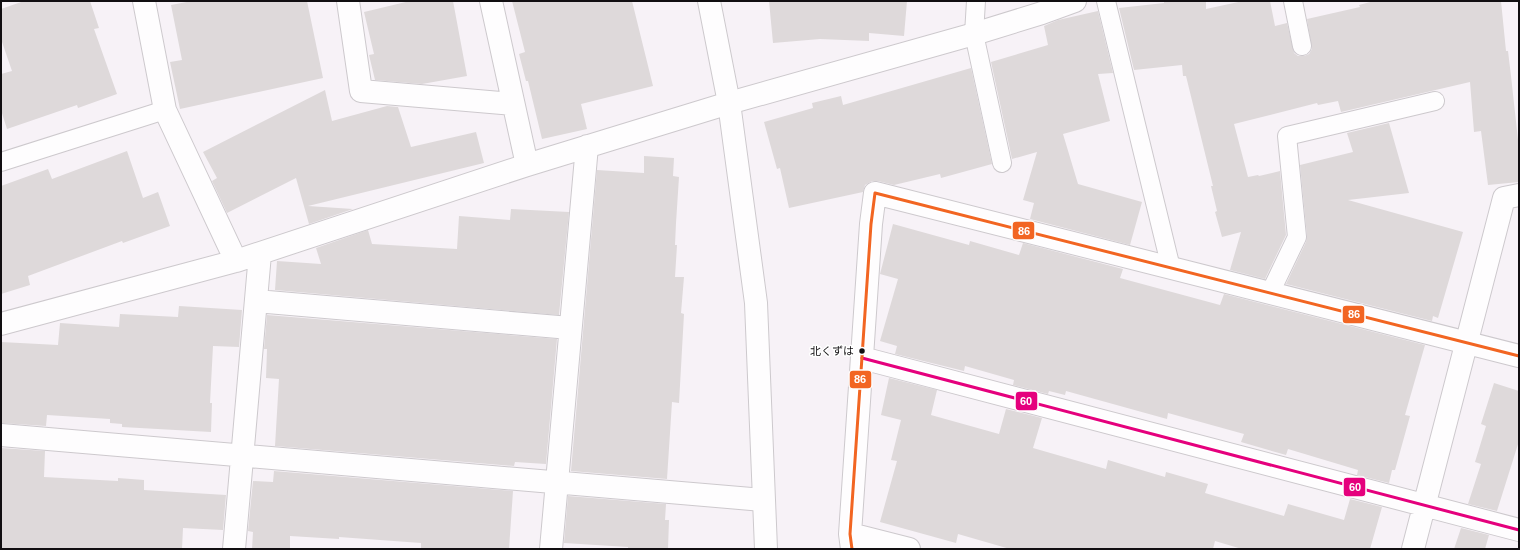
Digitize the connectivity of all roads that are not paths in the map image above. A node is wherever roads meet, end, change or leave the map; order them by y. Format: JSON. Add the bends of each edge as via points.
{"nodes":[{"id":1,"x":144,"y":1,"type":"edge"},
{"id":2,"x":348,"y":1,"type":"edge"},
{"id":3,"x":490,"y":1,"type":"edge"},
{"id":4,"x":709,"y":1,"type":"edge"},
{"id":5,"x":976,"y":1,"type":"edge"},
{"id":6,"x":1075,"y":1,"type":"edge"},
{"id":7,"x":1106,"y":1,"type":"edge"},
{"id":8,"x":1297,"y":2,"type":"edge"},
{"id":9,"x":974,"y":34,"type":"junction"},
{"id":10,"x":1302,"y":46,"type":"dead end"},
{"id":11,"x":1435,"y":101,"type":"dead end"},
{"id":12,"x":729,"y":103,"type":"junction"},
{"id":13,"x":513,"y":104,"type":"junction"},
{"id":14,"x":165,"y":110,"type":"junction"},
{"id":15,"x":587,"y":146,"type":"junction"},
{"id":16,"x":1,"y":162,"type":"edge"},
{"id":17,"x":1002,"y":163,"type":"dead end"},
{"id":18,"x":527,"y":165,"type":"junction"},
{"id":19,"x":1519,"y":195,"type":"edge"},
{"id":20,"x":260,"y":254,"type":"junction"},
{"id":21,"x":236,"y":261,"type":"junction"},
{"id":22,"x":1171,"y":268,"type":"junction"},
{"id":23,"x":1270,"y":293,"type":"junction"},
{"id":24,"x":256,"y":301,"type":"junction"},
{"id":25,"x":1,"y":324,"type":"edge"},
{"id":26,"x":570,"y":328,"type":"junction"},
{"id":27,"x":1467,"y":343,"type":"junction"},
{"id":28,"x":1519,"y":356,"type":"edge"},
{"id":29,"x":862,"y":358,"type":"junction"},
{"id":30,"x":1,"y":435,"type":"edge"},
{"id":31,"x":242,"y":455,"type":"junction"},
{"id":32,"x":557,"y":482,"type":"junction"},
{"id":33,"x":763,"y":500,"type":"junction"},
{"id":34,"x":1424,"y":505,"type":"junction"},
{"id":35,"x":1519,"y":530,"type":"edge"},
{"id":36,"x":851,"y":541,"type":"edge"},
{"id":37,"x":234,"y":549,"type":"edge"},
{"id":38,"x":550,"y":549,"type":"edge"},
{"id":39,"x":766,"y":549,"type":"edge"},
{"id":40,"x":909,"y":549,"type":"edge"},
{"id":41,"x":1413,"y":549,"type":"edge"}],
"edges":[{"from":1,"to":14,"type":"street"},
{"from":2,"to":13,"type":"street","via":[[361,91]]},
{"from":3,"to":13,"type":"street"},
{"from":4,"to":12,"type":"street"},
{"from":5,"to":9,"type":"lane"},
{"from":6,"to":9,"type":"street"},
{"from":7,"to":22,"type":"lane"},
{"from":8,"to":10,"type":"lane"},
{"from":9,"to":12,"type":"street"},
{"from":9,"to":17,"type":"lane"},
{"from":11,"to":23,"type":"lane","via":[[1287,136],[1297,237]]},
{"from":12,"to":15,"type":"street"},
{"from":12,"to":33,"type":"street","via":[[756,303]]},
{"from":13,"to":18,"type":"street"},
{"from":14,"to":16,"type":"lane"},
{"from":14,"to":21,"type":"street"},
{"from":15,"to":18,"type":"street"},
{"from":15,"to":26,"type":"street"},
{"from":18,"to":20,"type":"street"},
{"from":19,"to":27,"type":"street","via":[[1504,198]]},
{"from":20,"to":21,"type":"street"},
{"from":20,"to":24,"type":"street"},
{"from":21,"to":25,"type":"street"},
{"from":22,"to":23,"type":"street"},
{"from":22,"to":29,"type":"street","via":[[874,193]]},
{"from":23,"to":27,"type":"street"},
{"from":24,"to":26,"type":"street"},
{"from":24,"to":31,"type":"street"},
{"from":26,"to":32,"type":"street"},
{"from":27,"to":28,"type":"street"},
{"from":27,"to":34,"type":"street"},
{"from":29,"to":34,"type":"street"},
{"from":29,"to":36,"type":"street"},
{"from":30,"to":31,"type":"street"},
{"from":31,"to":32,"type":"street"},
{"from":31,"to":37,"type":"street"},
{"from":32,"to":33,"type":"street"},
{"from":32,"to":38,"type":"street"},
{"from":33,"to":39,"type":"street"},
{"from":34,"to":35,"type":"street"},
{"from":34,"to":41,"type":"street"},
{"from":36,"to":40,"type":"street"}]}
